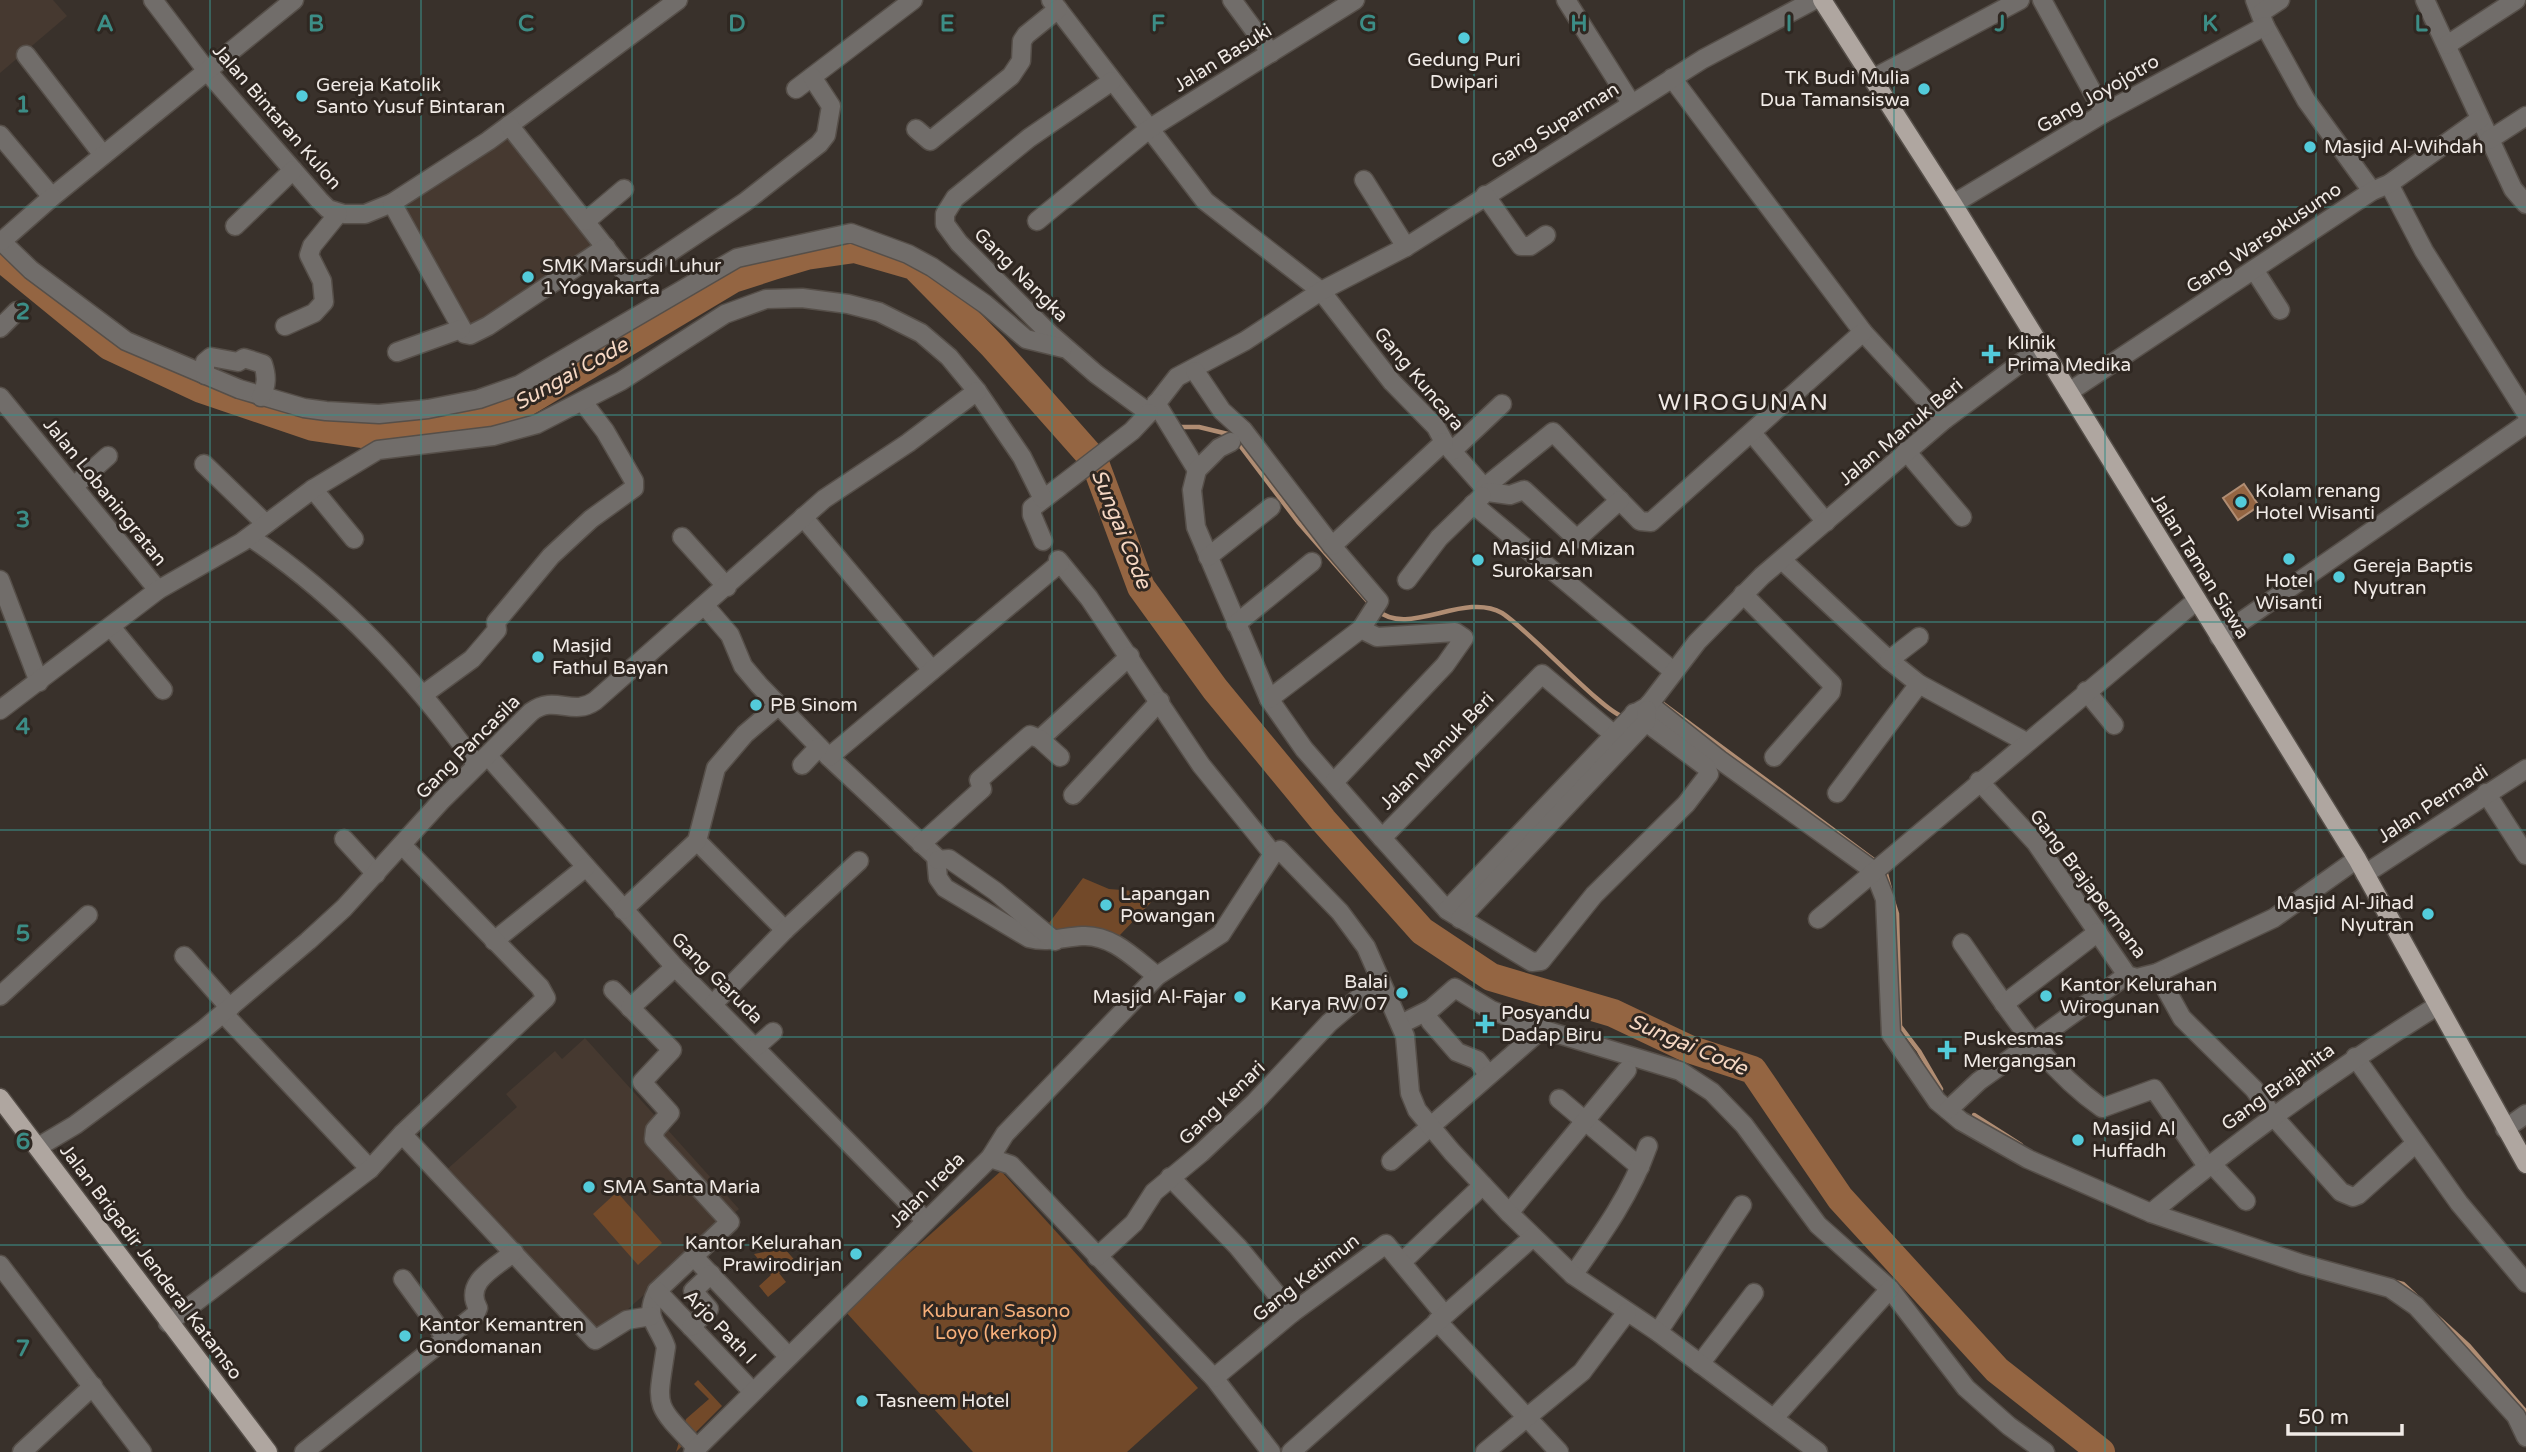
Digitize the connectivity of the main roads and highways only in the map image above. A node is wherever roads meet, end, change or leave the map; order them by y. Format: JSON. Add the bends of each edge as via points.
{"nodes":[{"id":1,"x":1822,"y":0,"type":"edge"},
{"id":2,"x":0,"y":1098,"type":"edge"},
{"id":3,"x":2526,"y":1164,"type":"edge"},
{"id":4,"x":268,"y":1452,"type":"edge"}],
"edges":[{"from":1,"to":3,"type":"main road","name":"Jalan Taman Siswa","via":[[1953,204],[2361,867]]},
{"from":2,"to":4,"type":"main road","name":"Jalan Brigadir Jenderal Katamso"}]}
